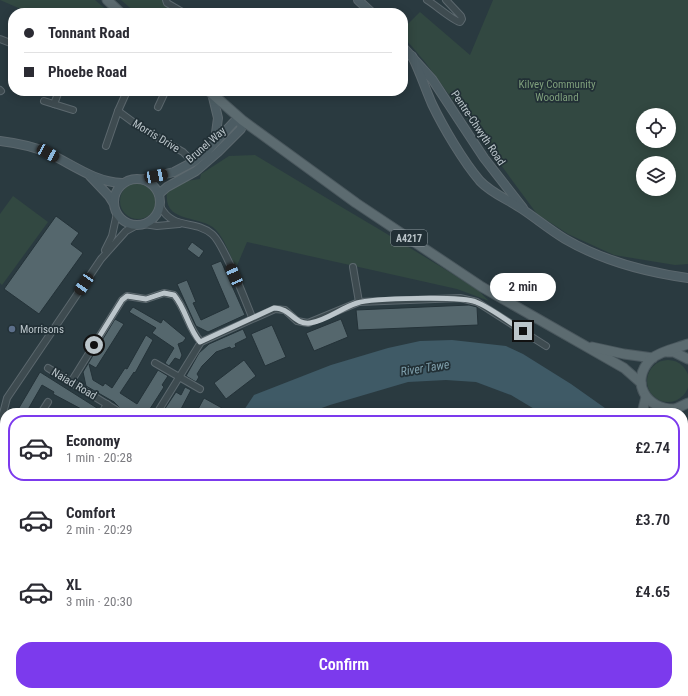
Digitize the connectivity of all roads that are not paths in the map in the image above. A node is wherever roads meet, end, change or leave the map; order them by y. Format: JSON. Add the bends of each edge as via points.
{"nodes":[{"id":1,"x":107,"y":0,"type":"edge"},
{"id":2,"x":166,"y":0,"type":"edge"},
{"id":3,"x":358,"y":0,"type":"edge"},
{"id":4,"x":428,"y":0,"type":"edge"},
{"id":5,"x":446,"y":0,"type":"edge"},
{"id":6,"x":116,"y":8,"type":"edge"},
{"id":7,"x":176,"y":8,"type":"edge"},
{"id":8,"x":367,"y":8,"type":"edge"},
{"id":9,"x":408,"y":52,"type":"edge"},
{"id":10,"x":412,"y":56,"type":"junction"},
{"id":11,"x":57,"y":96,"type":"edge"},
{"id":12,"x":125,"y":96,"type":"edge"},
{"id":13,"x":163,"y":96,"type":"edge"},
{"id":14,"x":211,"y":96,"type":"edge"},
{"id":15,"x":215,"y":96,"type":"edge"},
{"id":16,"x":44,"y":101,"type":"dead end"},
{"id":17,"x":54,"y":104,"type":"junction"},
{"id":18,"x":158,"y":107,"type":"dead end"},
{"id":19,"x":73,"y":110,"type":"dead end"},
{"id":20,"x":118,"y":111,"type":"junction"},
{"id":21,"x":242,"y":120,"type":"junction"},
{"id":22,"x":218,"y":140,"type":"junction"},
{"id":23,"x":0,"y":141,"type":"edge"},
{"id":24,"x":106,"y":146,"type":"dead end"},
{"id":25,"x":193,"y":162,"type":"junction"},
{"id":26,"x":90,"y":176,"type":"junction"},
{"id":27,"x":144,"y":179,"type":"junction"},
{"id":28,"x":122,"y":184,"type":"junction"},
{"id":29,"x":159,"y":194,"type":"junction"},
{"id":30,"x":114,"y":204,"type":"junction"},
{"id":31,"x":160,"y":206,"type":"junction"},
{"id":32,"x":526,"y":212,"type":"junction"},
{"id":33,"x":117,"y":213,"type":"junction"},
{"id":34,"x":141,"y":224,"type":"junction"},
{"id":35,"x":179,"y":224,"type":"junction"},
{"id":36,"x":101,"y":259,"type":"junction"},
{"id":37,"x":353,"y":267,"type":"dead end"},
{"id":38,"x":688,"y":278,"type":"edge"},
{"id":39,"x":359,"y":302,"type":"junction"},
{"id":40,"x":252,"y":317,"type":"junction"},
{"id":41,"x":200,"y":342,"type":"junction"},
{"id":42,"x":583,"y":344,"type":"junction"},
{"id":43,"x":688,"y":344,"type":"edge"},
{"id":44,"x":546,"y":346,"type":"dead end"},
{"id":45,"x":666,"y":352,"type":"junction"},
{"id":46,"x":653,"y":358,"type":"junction"},
{"id":47,"x":688,"y":359,"type":"edge"},
{"id":48,"x":154,"y":363,"type":"dead end"},
{"id":49,"x":48,"y":368,"type":"dead end"},
{"id":50,"x":178,"y":377,"type":"junction"},
{"id":51,"x":71,"y":382,"type":"junction"},
{"id":52,"x":641,"y":383,"type":"junction"},
{"id":53,"x":200,"y":389,"type":"dead end"},
{"id":54,"x":646,"y":397,"type":"junction"},
{"id":55,"x":48,"y":402,"type":"dead end"},
{"id":56,"x":688,"y":403,"type":"edge"},
{"id":57,"x":107,"y":404,"type":"junction"},
{"id":58,"x":4,"y":408,"type":"edge"},
{"id":59,"x":44,"y":408,"type":"edge"},
{"id":60,"x":105,"y":408,"type":"edge"},
{"id":61,"x":113,"y":408,"type":"edge"},
{"id":62,"x":160,"y":408,"type":"edge"},
{"id":63,"x":643,"y":408,"type":"edge"},
{"id":64,"x":664,"y":408,"type":"edge"},
{"id":65,"x":679,"y":408,"type":"edge"}],
"edges":[{"from":1,"to":6,"type":"main road"},
{"from":2,"to":7,"type":"street"},
{"from":3,"to":8,"type":"main road"},
{"from":4,"to":5,"type":"street","via":[[456,22],[460,22],[461,16]]},
{"from":9,"to":10,"type":"main road","name":"Pentre-Chwyth Road"},
{"from":10,"to":32,"type":"main road","name":"Pentre-Chwyth Road","via":[[428,73],[484,158]]},
{"from":10,"to":32,"type":"main road","name":"Pentre-Chwyth Road","via":[[438,117],[473,172],[493,192]]},
{"from":11,"to":17,"type":"street"},
{"from":12,"to":20,"type":"street"},
{"from":13,"to":18,"type":"street"},
{"from":14,"to":22,"type":"main road","via":[[218,118]]},
{"from":15,"to":21,"type":"main road","number":"A4217"},
{"from":16,"to":17,"type":"street"},
{"from":17,"to":19,"type":"street"},
{"from":20,"to":24,"type":"street"},
{"from":20,"to":25,"type":"street","name":"Morris Drive","via":[[141,128],[183,152]]},
{"from":21,"to":22,"type":"main road","name":"Brunel Way","via":[[234,122]]},
{"from":21,"to":29,"type":"main road","name":"Brunel Way","via":[[241,129],[218,152],[196,171],[166,187]]},
{"from":21,"to":42,"type":"main road","number":"A4217","via":[[356,203],[482,287]]},
{"from":22,"to":25,"type":"main road","name":"Brunel Way"},
{"from":23,"to":26,"type":"main road","via":[[48,153]]},
{"from":25,"to":27,"type":"main road","name":"Brunel Way","via":[[174,172]]},
{"from":26,"to":28,"type":"main road"},
{"from":26,"to":30,"type":"main road"},
{"from":27,"to":28,"type":"main road","via":[[129,180]]},
{"from":27,"to":29,"type":"main road","via":[[155,187]]},
{"from":28,"to":30,"type":"main road","via":[[114,196]]},
{"from":29,"to":31,"type":"main road"},
{"from":30,"to":33,"type":"main road"},
{"from":31,"to":34,"type":"main road","via":[[154,217]]},
{"from":31,"to":35,"type":"street","via":[[168,218]]},
{"from":32,"to":38,"type":"main road","name":"Pentre-Chwyth Road","via":[[564,238],[599,256],[658,274]]},
{"from":33,"to":34,"type":"main road","via":[[125,222]]},
{"from":33,"to":36,"type":"street","via":[[112,236]]},
{"from":34,"to":35,"type":"street"},
{"from":34,"to":36,"type":"street","via":[[126,232]]},
{"from":35,"to":40,"type":"street","via":[[201,228],[216,238]]},
{"from":36,"to":58,"type":"street","via":[[7,398]]},
{"from":37,"to":39,"type":"street"},
{"from":39,"to":40,"type":"street","via":[[308,323],[297,321],[281,308],[274,308]]},
{"from":39,"to":44,"type":"street","via":[[460,298],[477,302]]},
{"from":40,"to":41,"type":"street"},
{"from":41,"to":50,"type":"street"},
{"from":41,"to":51,"type":"street","via":[[193,334],[174,295],[164,293],[146,299],[127,296],[122,300]]},
{"from":42,"to":46,"type":"main road","number":"A4217"},
{"from":42,"to":52,"type":"main road","number":"A4217","via":[[624,368]]},
{"from":43,"to":45,"type":"main road"},
{"from":45,"to":46,"type":"main road"},
{"from":45,"to":47,"type":"main road","via":[[674,352]]},
{"from":46,"to":52,"type":"main road","via":[[646,365]]},
{"from":48,"to":50,"type":"street"},
{"from":49,"to":51,"type":"street","name":"Naiad Road"},
{"from":50,"to":53,"type":"street"},
{"from":50,"to":62,"type":"street"},
{"from":51,"to":57,"type":"street","name":"Naiad Road"},
{"from":52,"to":54,"type":"main road"},
{"from":54,"to":63,"type":"main road"},
{"from":54,"to":64,"type":"main road","via":[[658,407]]},
{"from":55,"to":59,"type":"street"},
{"from":56,"to":65,"type":"main road"},
{"from":57,"to":60,"type":"street"},
{"from":57,"to":61,"type":"street","name":"Naiad Road"}]}
